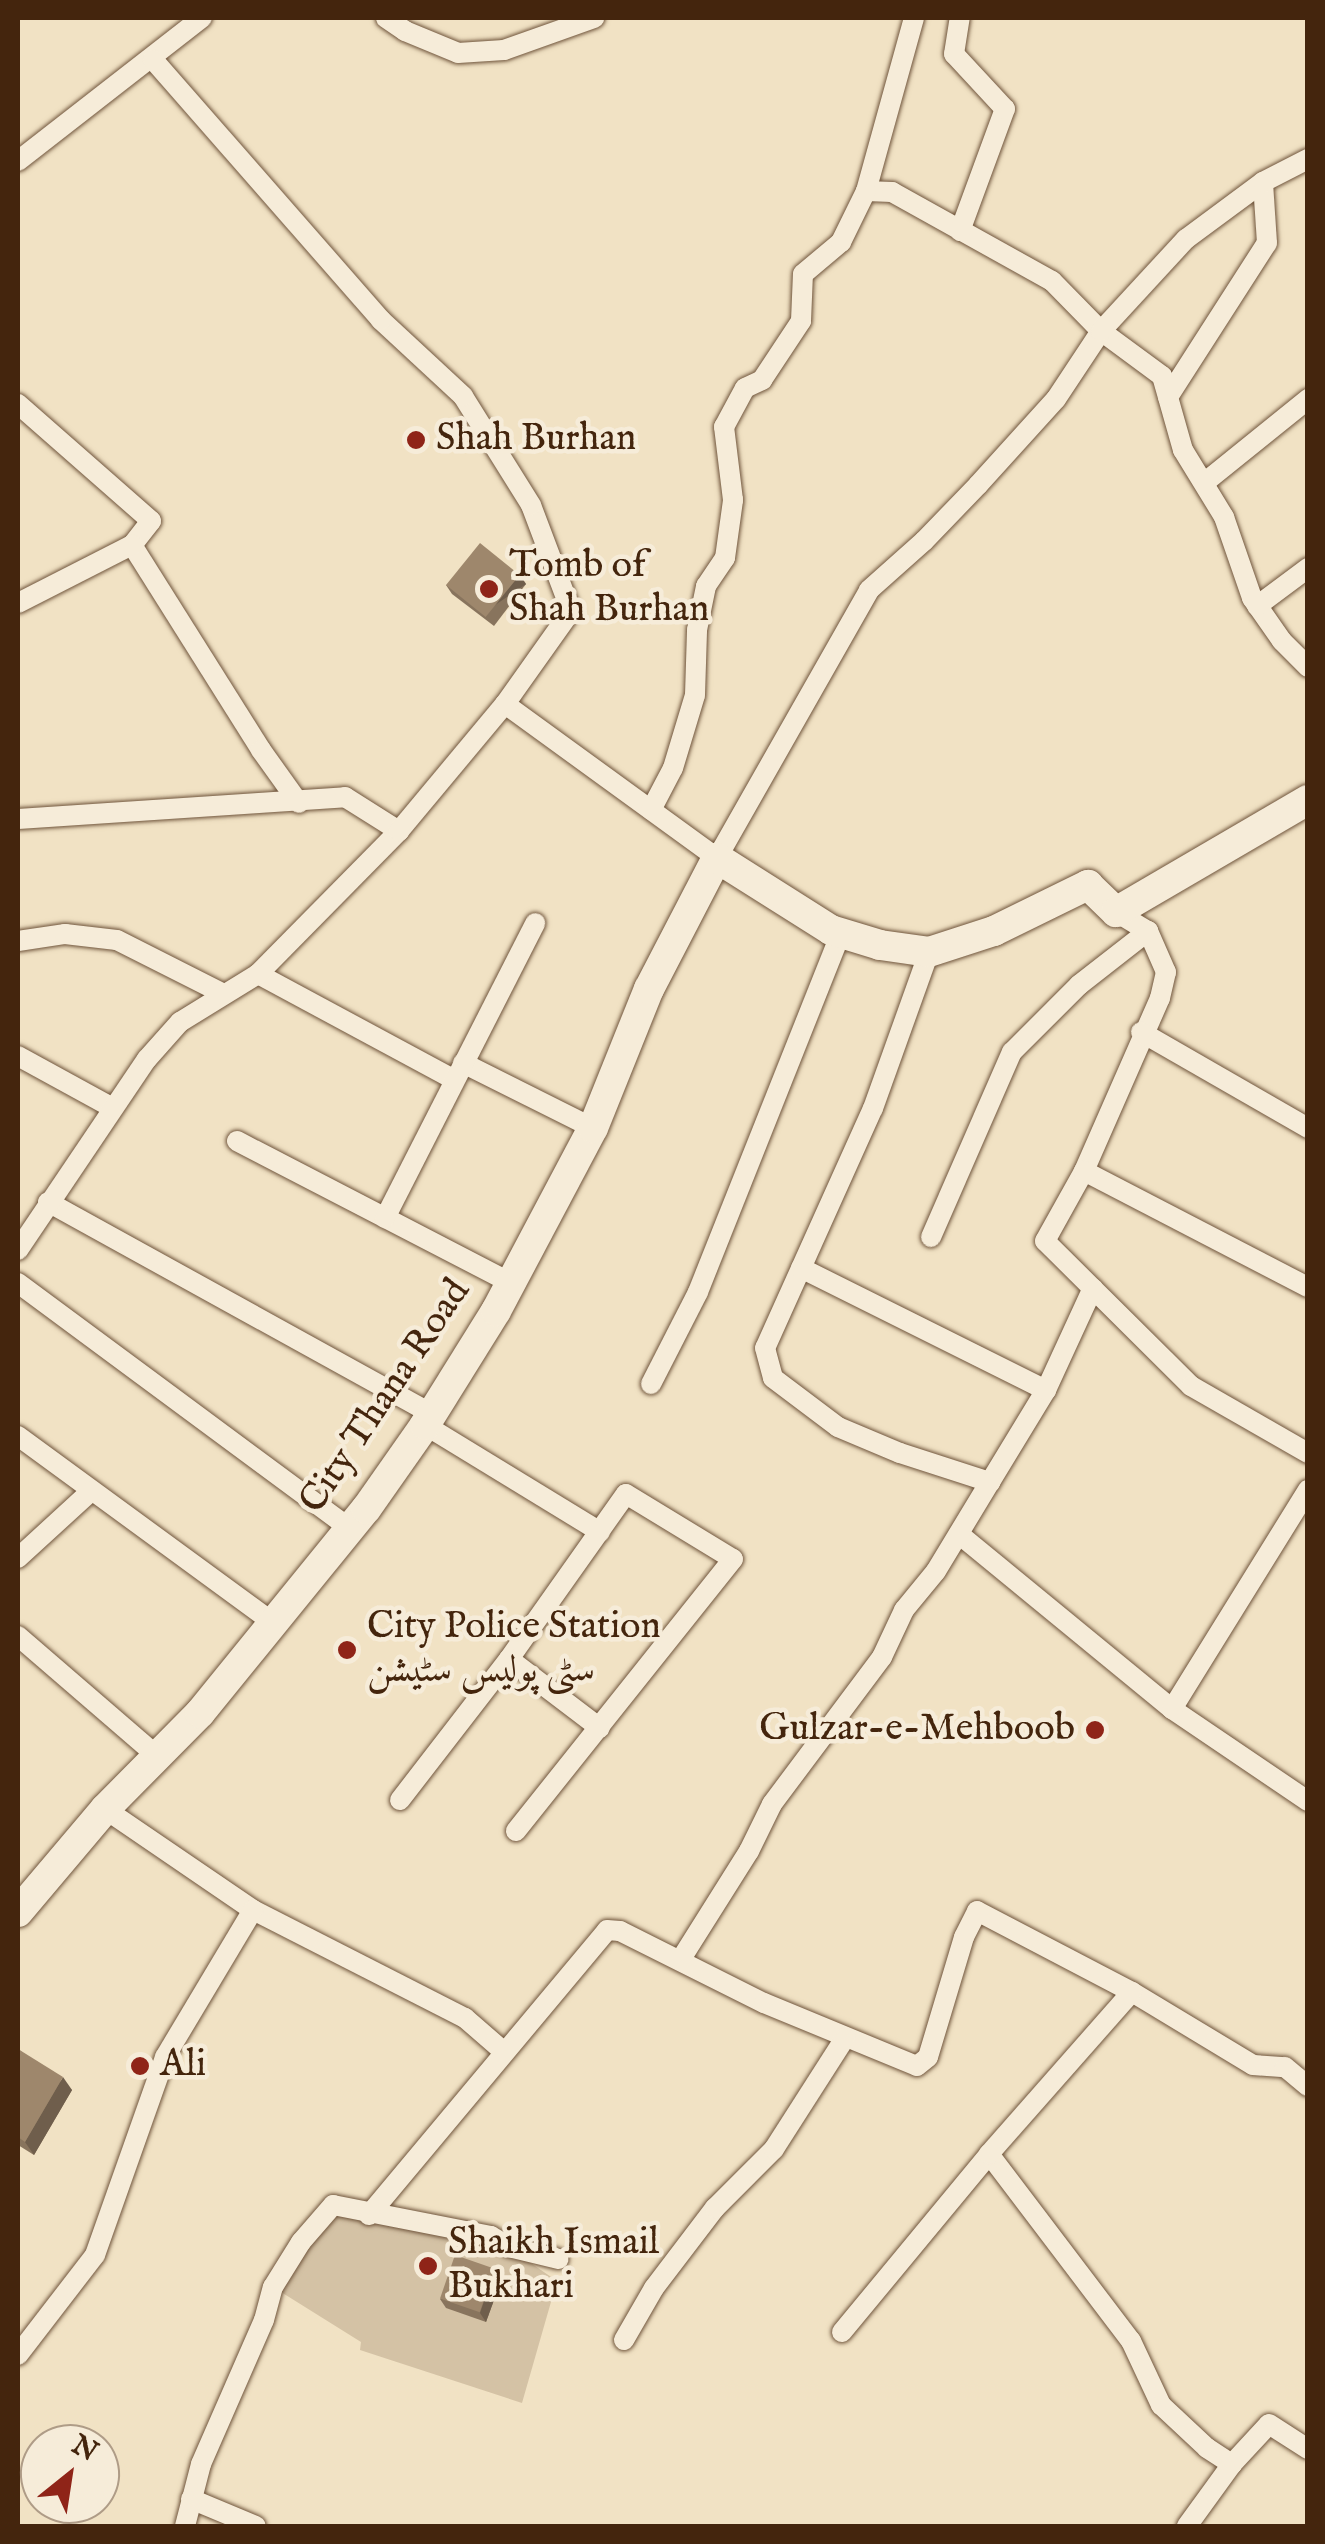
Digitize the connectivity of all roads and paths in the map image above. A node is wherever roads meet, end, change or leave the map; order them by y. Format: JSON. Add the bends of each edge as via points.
{"nodes":[{"id":1,"x":202,"y":18,"type":"edge"},
{"id":2,"x":386,"y":18,"type":"edge"},
{"id":3,"x":594,"y":18,"type":"edge"},
{"id":4,"x":914,"y":18,"type":"edge"},
{"id":5,"x":960,"y":18,"type":"edge"},
{"id":6,"x":153,"y":60,"type":"junction"},
{"id":7,"x":1308,"y":159,"type":"edge"},
{"id":8,"x":18,"y":162,"type":"edge"},
{"id":9,"x":1264,"y":182,"type":"junction"},
{"id":10,"x":866,"y":191,"type":"junction"},
{"id":11,"x":960,"y":231,"type":"junction"},
{"id":12,"x":1102,"y":331,"type":"junction"},
{"id":13,"x":1168,"y":396,"type":"junction"},
{"id":14,"x":1308,"y":399,"type":"edge"},
{"id":15,"x":18,"y":404,"type":"edge"},
{"id":16,"x":1204,"y":483,"type":"junction"},
{"id":17,"x":132,"y":545,"type":"junction"},
{"id":18,"x":1308,"y":568,"type":"edge"},
{"id":19,"x":18,"y":602,"type":"edge"},
{"id":20,"x":1257,"y":606,"type":"junction"},
{"id":21,"x":1308,"y":668,"type":"edge"},
{"id":22,"x":506,"y":704,"type":"junction"},
{"id":23,"x":1308,"y":800,"type":"edge"},
{"id":24,"x":299,"y":803,"type":"junction"},
{"id":25,"x":651,"y":810,"type":"junction"},
{"id":26,"x":18,"y":819,"type":"edge"},
{"id":27,"x":400,"y":831,"type":"junction"},
{"id":28,"x":717,"y":858,"type":"junction"},
{"id":29,"x":1116,"y":912,"type":"junction"},
{"id":30,"x":534,"y":923,"type":"dead end"},
{"id":31,"x":841,"y":932,"type":"junction"},
{"id":32,"x":1148,"y":932,"type":"junction"},
{"id":33,"x":18,"y":940,"type":"edge"},
{"id":34,"x":928,"y":952,"type":"junction"},
{"id":35,"x":258,"y":974,"type":"junction"},
{"id":36,"x":224,"y":994,"type":"junction"},
{"id":37,"x":1141,"y":1032,"type":"junction"},
{"id":38,"x":18,"y":1056,"type":"edge"},
{"id":39,"x":458,"y":1071,"type":"junction"},
{"id":40,"x":111,"y":1107,"type":"junction"},
{"id":41,"x":592,"y":1128,"type":"junction"},
{"id":42,"x":1308,"y":1128,"type":"edge"},
{"id":43,"x":237,"y":1141,"type":"dead end"},
{"id":44,"x":1084,"y":1171,"type":"junction"},
{"id":45,"x":48,"y":1202,"type":"junction"},
{"id":46,"x":385,"y":1218,"type":"junction"},
{"id":47,"x":932,"y":1237,"type":"dead end"},
{"id":48,"x":18,"y":1250,"type":"edge"},
{"id":49,"x":801,"y":1268,"type":"junction"},
{"id":50,"x":18,"y":1283,"type":"edge"},
{"id":51,"x":510,"y":1283,"type":"junction"},
{"id":52,"x":1308,"y":1287,"type":"edge"},
{"id":53,"x":1093,"y":1288,"type":"junction"},
{"id":54,"x":651,"y":1384,"type":"dead end"},
{"id":55,"x":1046,"y":1390,"type":"junction"},
{"id":56,"x":427,"y":1418,"type":"junction"},
{"id":57,"x":18,"y":1436,"type":"edge"},
{"id":58,"x":1308,"y":1453,"type":"edge"},
{"id":59,"x":990,"y":1482,"type":"junction"},
{"id":60,"x":1308,"y":1490,"type":"edge"},
{"id":61,"x":91,"y":1491,"type":"junction"},
{"id":62,"x":348,"y":1528,"type":"junction"},
{"id":63,"x":600,"y":1532,"type":"junction"},
{"id":64,"x":960,"y":1534,"type":"junction"},
{"id":65,"x":18,"y":1558,"type":"edge"},
{"id":66,"x":272,"y":1622,"type":"junction"},
{"id":67,"x":18,"y":1636,"type":"edge"},
{"id":68,"x":510,"y":1660,"type":"junction"},
{"id":69,"x":1172,"y":1709,"type":"junction"},
{"id":70,"x":600,"y":1728,"type":"junction"},
{"id":71,"x":157,"y":1756,"type":"junction"},
{"id":72,"x":400,"y":1800,"type":"dead end"},
{"id":73,"x":1308,"y":1801,"type":"edge"},
{"id":74,"x":106,"y":1808,"type":"junction"},
{"id":75,"x":516,"y":1831,"type":"dead end"},
{"id":76,"x":254,"y":1910,"type":"junction"},
{"id":77,"x":18,"y":1912,"type":"edge"},
{"id":78,"x":681,"y":1958,"type":"junction"},
{"id":79,"x":1132,"y":1992,"type":"junction"},
{"id":80,"x":844,"y":2038,"type":"junction"},
{"id":81,"x":502,"y":2050,"type":"junction"},
{"id":82,"x":1308,"y":2086,"type":"edge"},
{"id":83,"x":989,"y":2154,"type":"junction"},
{"id":84,"x":368,"y":2215,"type":"junction"},
{"id":85,"x":559,"y":2259,"type":"dead end"},
{"id":86,"x":842,"y":2332,"type":"dead end"},
{"id":87,"x":624,"y":2340,"type":"dead end"},
{"id":88,"x":18,"y":2355,"type":"edge"},
{"id":89,"x":1308,"y":2449,"type":"edge"},
{"id":90,"x":1232,"y":2464,"type":"junction"},
{"id":91,"x":191,"y":2498,"type":"junction"},
{"id":92,"x":185,"y":2526,"type":"edge"},
{"id":93,"x":256,"y":2526,"type":"edge"},
{"id":94,"x":1187,"y":2526,"type":"edge"}],
"edges":[{"from":1,"to":6,"type":"street"},
{"from":2,"to":3,"type":"street","via":[[458,53],[504,50]]},
{"from":4,"to":10,"type":"street"},
{"from":5,"to":11,"type":"street","via":[[954,54],[1005,108]]},
{"from":6,"to":8,"type":"street"},
{"from":6,"to":22,"type":"street","via":[[381,320],[463,396],[531,505],[572,611]]},
{"from":7,"to":9,"type":"street"},
{"from":9,"to":12,"type":"street","via":[[1186,239]]},
{"from":9,"to":13,"type":"street","via":[[1267,243]]},
{"from":10,"to":11,"type":"street","via":[[892,192]]},
{"from":10,"to":25,"type":"street","via":[[841,242],[803,274],[802,321],[762,380],[745,388],[724,427],[733,500],[725,558],[706,586],[694,695],[673,768]]},
{"from":11,"to":12,"type":"street","via":[[1052,282]]},
{"from":12,"to":13,"type":"street","via":[[1162,376]]},
{"from":12,"to":28,"type":"street","via":[[1056,398],[978,485],[868,590]]},
{"from":13,"to":16,"type":"street","via":[[1183,450]]},
{"from":14,"to":16,"type":"street"},
{"from":15,"to":17,"type":"street","via":[[151,520]]},
{"from":16,"to":20,"type":"street"},
{"from":17,"to":19,"type":"street"},
{"from":17,"to":24,"type":"street"},
{"from":18,"to":20,"type":"street"},
{"from":20,"to":21,"type":"street"},
{"from":22,"to":25,"type":"street"},
{"from":22,"to":27,"type":"street"},
{"from":23,"to":29,"type":"street"},
{"from":24,"to":26,"type":"street"},
{"from":24,"to":27,"type":"street","via":[[345,797]]},
{"from":25,"to":28,"type":"street"},
{"from":27,"to":35,"type":"street"},
{"from":28,"to":31,"type":"street"},
{"from":28,"to":41,"type":"street","name":"City Thana Road","via":[[649,989]]},
{"from":29,"to":32,"type":"street"},
{"from":29,"to":34,"type":"street","via":[[1088,885],[994,931]]},
{"from":30,"to":39,"type":"street"},
{"from":31,"to":34,"type":"street"},
{"from":31,"to":54,"type":"street","via":[[698,1292]]},
{"from":32,"to":37,"type":"street","via":[[1166,972]]},
{"from":32,"to":47,"type":"street","via":[[1078,985],[1012,1052]]},
{"from":33,"to":36,"type":"street","via":[[65,934],[117,940]]},
{"from":34,"to":49,"type":"street","via":[[873,1108]]},
{"from":35,"to":36,"type":"street"},
{"from":35,"to":39,"type":"street"},
{"from":36,"to":40,"type":"street","via":[[180,1022]]},
{"from":37,"to":42,"type":"street"},
{"from":37,"to":44,"type":"street"},
{"from":38,"to":40,"type":"street"},
{"from":39,"to":41,"type":"street"},
{"from":39,"to":46,"type":"street"},
{"from":40,"to":45,"type":"street"},
{"from":41,"to":51,"type":"street","name":"City Thana Road"},
{"from":43,"to":46,"type":"street"},
{"from":44,"to":52,"type":"street"},
{"from":44,"to":53,"type":"street","via":[[1045,1241]]},
{"from":45,"to":48,"type":"street"},
{"from":45,"to":56,"type":"street"},
{"from":46,"to":51,"type":"street"},
{"from":49,"to":55,"type":"street"},
{"from":49,"to":59,"type":"street","via":[[765,1348],[773,1378],[838,1428]]},
{"from":50,"to":62,"type":"street"},
{"from":51,"to":56,"type":"street","name":"City Thana Road"},
{"from":53,"to":55,"type":"street"},
{"from":53,"to":58,"type":"street","via":[[1191,1386]]},
{"from":55,"to":59,"type":"street"},
{"from":56,"to":62,"type":"street","name":"City Thana Road"},
{"from":56,"to":63,"type":"street"},
{"from":57,"to":61,"type":"street"},
{"from":59,"to":64,"type":"street"},
{"from":60,"to":69,"type":"street"},
{"from":61,"to":65,"type":"street"},
{"from":61,"to":66,"type":"street"},
{"from":62,"to":66,"type":"street","name":"City Thana Road"},
{"from":63,"to":68,"type":"street"},
{"from":63,"to":70,"type":"street","via":[[626,1494],[733,1559]]},
{"from":64,"to":69,"type":"street"},
{"from":64,"to":78,"type":"street","via":[[904,1610],[882,1657],[772,1804]]},
{"from":66,"to":71,"type":"street","name":"City Thana Road"},
{"from":67,"to":71,"type":"street"},
{"from":68,"to":70,"type":"street"},
{"from":68,"to":72,"type":"street"},
{"from":69,"to":73,"type":"street"},
{"from":70,"to":75,"type":"street"},
{"from":71,"to":74,"type":"street","name":"City Thana Road"},
{"from":74,"to":76,"type":"street"},
{"from":74,"to":77,"type":"street","name":"City Thana Road"},
{"from":76,"to":81,"type":"street","via":[[465,2018]]},
{"from":76,"to":88,"type":"street","via":[[165,2057],[95,2255]]},
{"from":78,"to":80,"type":"street"},
{"from":78,"to":81,"type":"street","via":[[607,1930]]},
{"from":79,"to":80,"type":"street","via":[[978,1911],[923,2065]]},
{"from":79,"to":82,"type":"street","via":[[1253,2064],[1286,2067]]},
{"from":79,"to":83,"type":"street"},
{"from":80,"to":87,"type":"street","via":[[774,2148],[715,2208]]},
{"from":81,"to":84,"type":"street"},
{"from":83,"to":86,"type":"street"},
{"from":83,"to":90,"type":"street","via":[[1131,2340],[1162,2405]]},
{"from":84,"to":85,"type":"street","via":[[491,2236],[509,2248]]},
{"from":84,"to":91,"type":"street","via":[[333,2205],[301,2242],[273,2287]]},
{"from":89,"to":90,"type":"street","via":[[1269,2424]]},
{"from":90,"to":94,"type":"street"},
{"from":91,"to":92,"type":"street"},
{"from":91,"to":93,"type":"street"}]}
